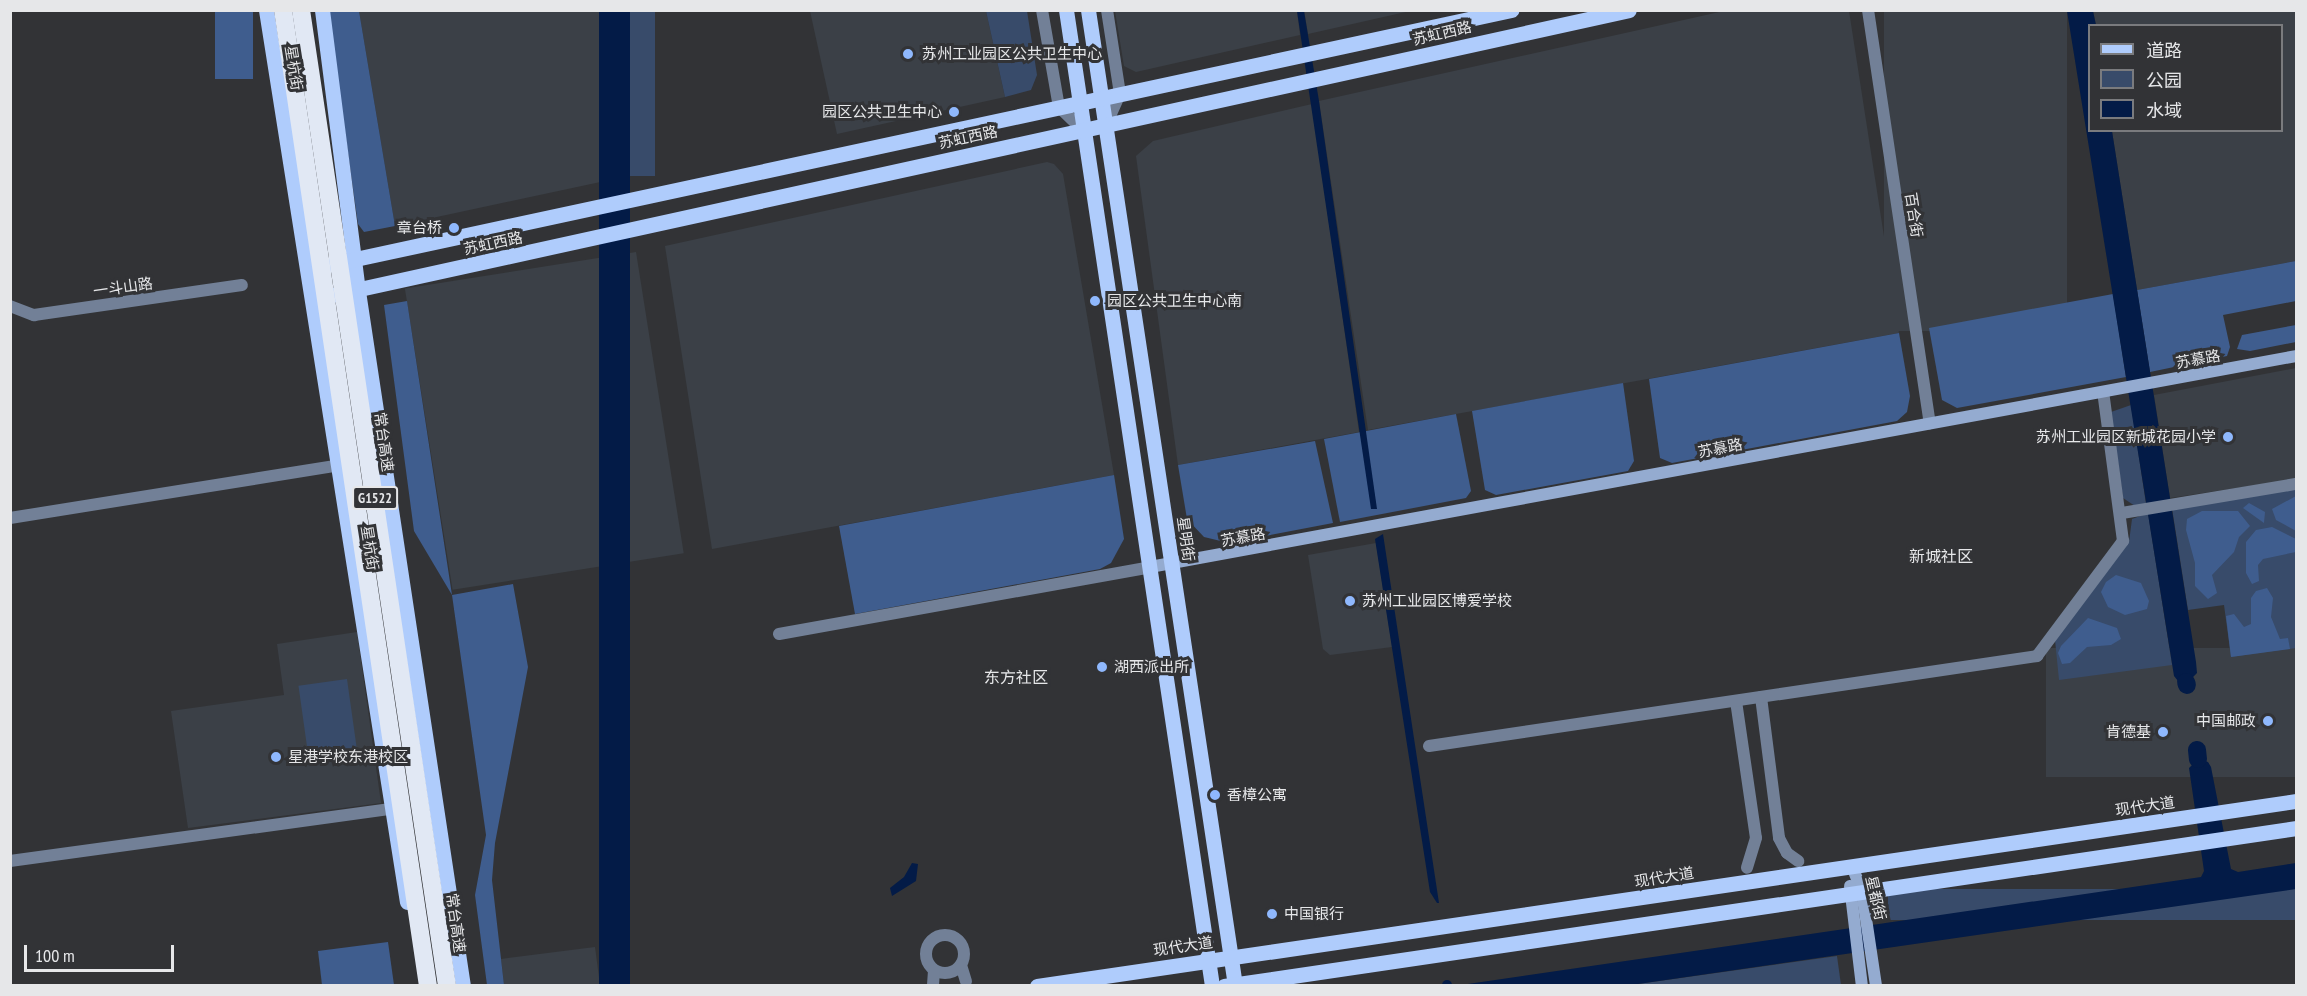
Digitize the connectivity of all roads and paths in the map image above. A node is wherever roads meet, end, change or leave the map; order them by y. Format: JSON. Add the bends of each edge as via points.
{"nodes":[{"id":1,"x":266,"y":10,"type":"edge"},
{"id":2,"x":283,"y":10,"type":"edge"},
{"id":3,"x":301,"y":10,"type":"edge"},
{"id":4,"x":322,"y":10,"type":"edge"},
{"id":5,"x":1042,"y":10,"type":"edge"},
{"id":6,"x":1066,"y":10,"type":"edge"},
{"id":7,"x":1088,"y":10,"type":"edge"},
{"id":8,"x":1107,"y":10,"type":"edge"},
{"id":9,"x":1511,"y":10,"type":"edge"},
{"id":10,"x":1629,"y":10,"type":"edge"},
{"id":11,"x":1868,"y":10,"type":"edge"},
{"id":12,"x":1120,"y":94,"type":"junction"},
{"id":13,"x":1102,"y":98,"type":"junction"},
{"id":14,"x":1080,"y":103,"type":"junction"},
{"id":15,"x":1059,"y":107,"type":"junction"},
{"id":16,"x":1107,"y":125,"type":"junction"},
{"id":17,"x":1083,"y":130,"type":"junction"},
{"id":18,"x":354,"y":261,"type":"junction"},
{"id":19,"x":309,"y":269,"type":"junction"},
{"id":20,"x":242,"y":285,"type":"dead end"},
{"id":21,"x":358,"y":291,"type":"junction"},
{"id":22,"x":314,"y":299,"type":"junction"},
{"id":23,"x":10,"y":306,"type":"edge"},
{"id":24,"x":2296,"y":356,"type":"edge"},
{"id":25,"x":2103,"y":392,"type":"junction"},
{"id":26,"x":1930,"y":423,"type":"junction"},
{"id":27,"x":340,"y":465,"type":"junction"},
{"id":28,"x":2296,"y":484,"type":"edge"},
{"id":29,"x":2122,"y":513,"type":"junction"},
{"id":30,"x":10,"y":518,"type":"edge"},
{"id":31,"x":1172,"y":564,"type":"junction"},
{"id":32,"x":1150,"y":567,"type":"junction"},
{"id":33,"x":779,"y":634,"type":"dead end"},
{"id":34,"x":1761,"y":697,"type":"junction"},
{"id":35,"x":1736,"y":701,"type":"junction"},
{"id":36,"x":1430,"y":746,"type":"dead end"},
{"id":37,"x":2296,"y":801,"type":"edge"},
{"id":38,"x":392,"y":809,"type":"junction"},
{"id":39,"x":2296,"y":828,"type":"edge"},
{"id":40,"x":10,"y":861,"type":"edge"},
{"id":41,"x":1798,"y":861,"type":"dead end"},
{"id":42,"x":1852,"y":866,"type":"junction"},
{"id":43,"x":1747,"y":868,"type":"dead end"},
{"id":44,"x":1856,"y":893,"type":"junction"},
{"id":45,"x":1231,"y":957,"type":"junction"},
{"id":46,"x":1208,"y":960,"type":"junction"},
{"id":47,"x":961,"y":965,"type":"junction"},
{"id":48,"x":934,"y":970,"type":"junction"},
{"id":49,"x":966,"y":981,"type":"dead end"},
{"id":50,"x":1231,"y":985,"type":"edge"},
{"id":51,"x":419,"y":986,"type":"edge"},
{"id":52,"x":428,"y":986,"type":"edge"},
{"id":53,"x":447,"y":986,"type":"edge"},
{"id":54,"x":463,"y":986,"type":"edge"},
{"id":55,"x":933,"y":986,"type":"edge"},
{"id":56,"x":1037,"y":986,"type":"edge"},
{"id":57,"x":1212,"y":986,"type":"edge"},
{"id":58,"x":1862,"y":986,"type":"edge"},
{"id":59,"x":1876,"y":986,"type":"edge"}],
"edges":[{"from":1,"to":19,"type":"main road","name":"星杭街"},
{"from":2,"to":52,"type":"highway","number":"G1522","bridge":true},
{"from":3,"to":53,"type":"highway","name":"常台高速","number":"G1522","bridge":true},
{"from":4,"to":18,"type":"main road","name":"星杭街"},
{"from":5,"to":15,"type":"street"},
{"from":6,"to":14,"type":"main road"},
{"from":7,"to":13,"type":"main road","name":"星明街"},
{"from":8,"to":12,"type":"street"},
{"from":9,"to":12,"type":"main road","name":"苏虹西路"},
{"from":10,"to":16,"type":"main road","name":"苏虹西路"},
{"from":11,"to":26,"type":"street","name":"百合街"},
{"from":12,"to":13,"type":"main road","name":"苏虹西路"},
{"from":12,"to":16,"type":"street"},
{"from":13,"to":14,"type":"main road","name":"苏虹西路"},
{"from":13,"to":16,"type":"main road","name":"星明街"},
{"from":14,"to":15,"type":"main road","name":"苏虹西路"},
{"from":14,"to":17,"type":"main road"},
{"from":15,"to":17,"type":"street"},
{"from":15,"to":18,"type":"main road","name":"苏虹西路"},
{"from":16,"to":17,"type":"main road","name":"苏虹西路"},
{"from":16,"to":31,"type":"main road","name":"星明街"},
{"from":17,"to":21,"type":"main road","name":"苏虹西路"},
{"from":17,"to":32,"type":"main road"},
{"from":18,"to":19,"type":"main road","name":"苏虹西路"},
{"from":18,"to":21,"type":"main road","name":"星杭街"},
{"from":19,"to":22,"type":"main road","name":"星杭街"},
{"from":20,"to":23,"type":"street","name":"一斗山路","via":[[33,315]]},
{"from":21,"to":22,"type":"main road","name":"苏虹西路"},
{"from":21,"to":54,"type":"main road","name":"星杭街"},
{"from":22,"to":27,"type":"main road","name":"星杭街"},
{"from":24,"to":25,"type":"main road","name":"苏慕路"},
{"from":25,"to":26,"type":"main road","name":"苏慕路"},
{"from":25,"to":29,"type":"street"},
{"from":26,"to":31,"type":"main road","name":"苏慕路"},
{"from":27,"to":30,"type":"street"},
{"from":27,"to":38,"type":"main road","name":"星杭街"},
{"from":28,"to":29,"type":"street"},
{"from":29,"to":34,"type":"street","via":[[2121,545],[2037,656]]},
{"from":31,"to":32,"type":"main road","name":"苏慕路"},
{"from":31,"to":45,"type":"main road","name":"星明街"},
{"from":32,"to":33,"type":"street"},
{"from":32,"to":46,"type":"main road"},
{"from":34,"to":35,"type":"street"},
{"from":34,"to":41,"type":"street","via":[[1779,838],[1787,853]]},
{"from":35,"to":36,"type":"street"},
{"from":35,"to":43,"type":"street","via":[[1756,838]]},
{"from":37,"to":42,"type":"main road","name":"现代大道"},
{"from":38,"to":40,"type":"street"},
{"from":38,"to":51,"type":"main road","name":"星杭街"},
{"from":39,"to":44,"type":"main road"},
{"from":42,"to":44,"type":"main road","name":"星都街"},
{"from":42,"to":45,"type":"main road","name":"现代大道"},
{"from":44,"to":50,"type":"main road"},
{"from":44,"to":58,"type":"main road","name":"星都街","via":[[1853,922]]},
{"from":44,"to":59,"type":"main road","name":"星都街","via":[[1867,920]]},
{"from":45,"to":46,"type":"main road","name":"现代大道"},
{"from":45,"to":50,"type":"main road","name":"星明街"},
{"from":46,"to":56,"type":"main road","name":"现代大道"},
{"from":46,"to":57,"type":"main road"},
{"from":47,"to":48,"type":"street","via":[[945,973]]},
{"from":47,"to":48,"type":"street","via":[[964,953],[959,941],[942,935],[927,947],[927,960]]},
{"from":47,"to":49,"type":"street"},
{"from":48,"to":55,"type":"street"}]}
